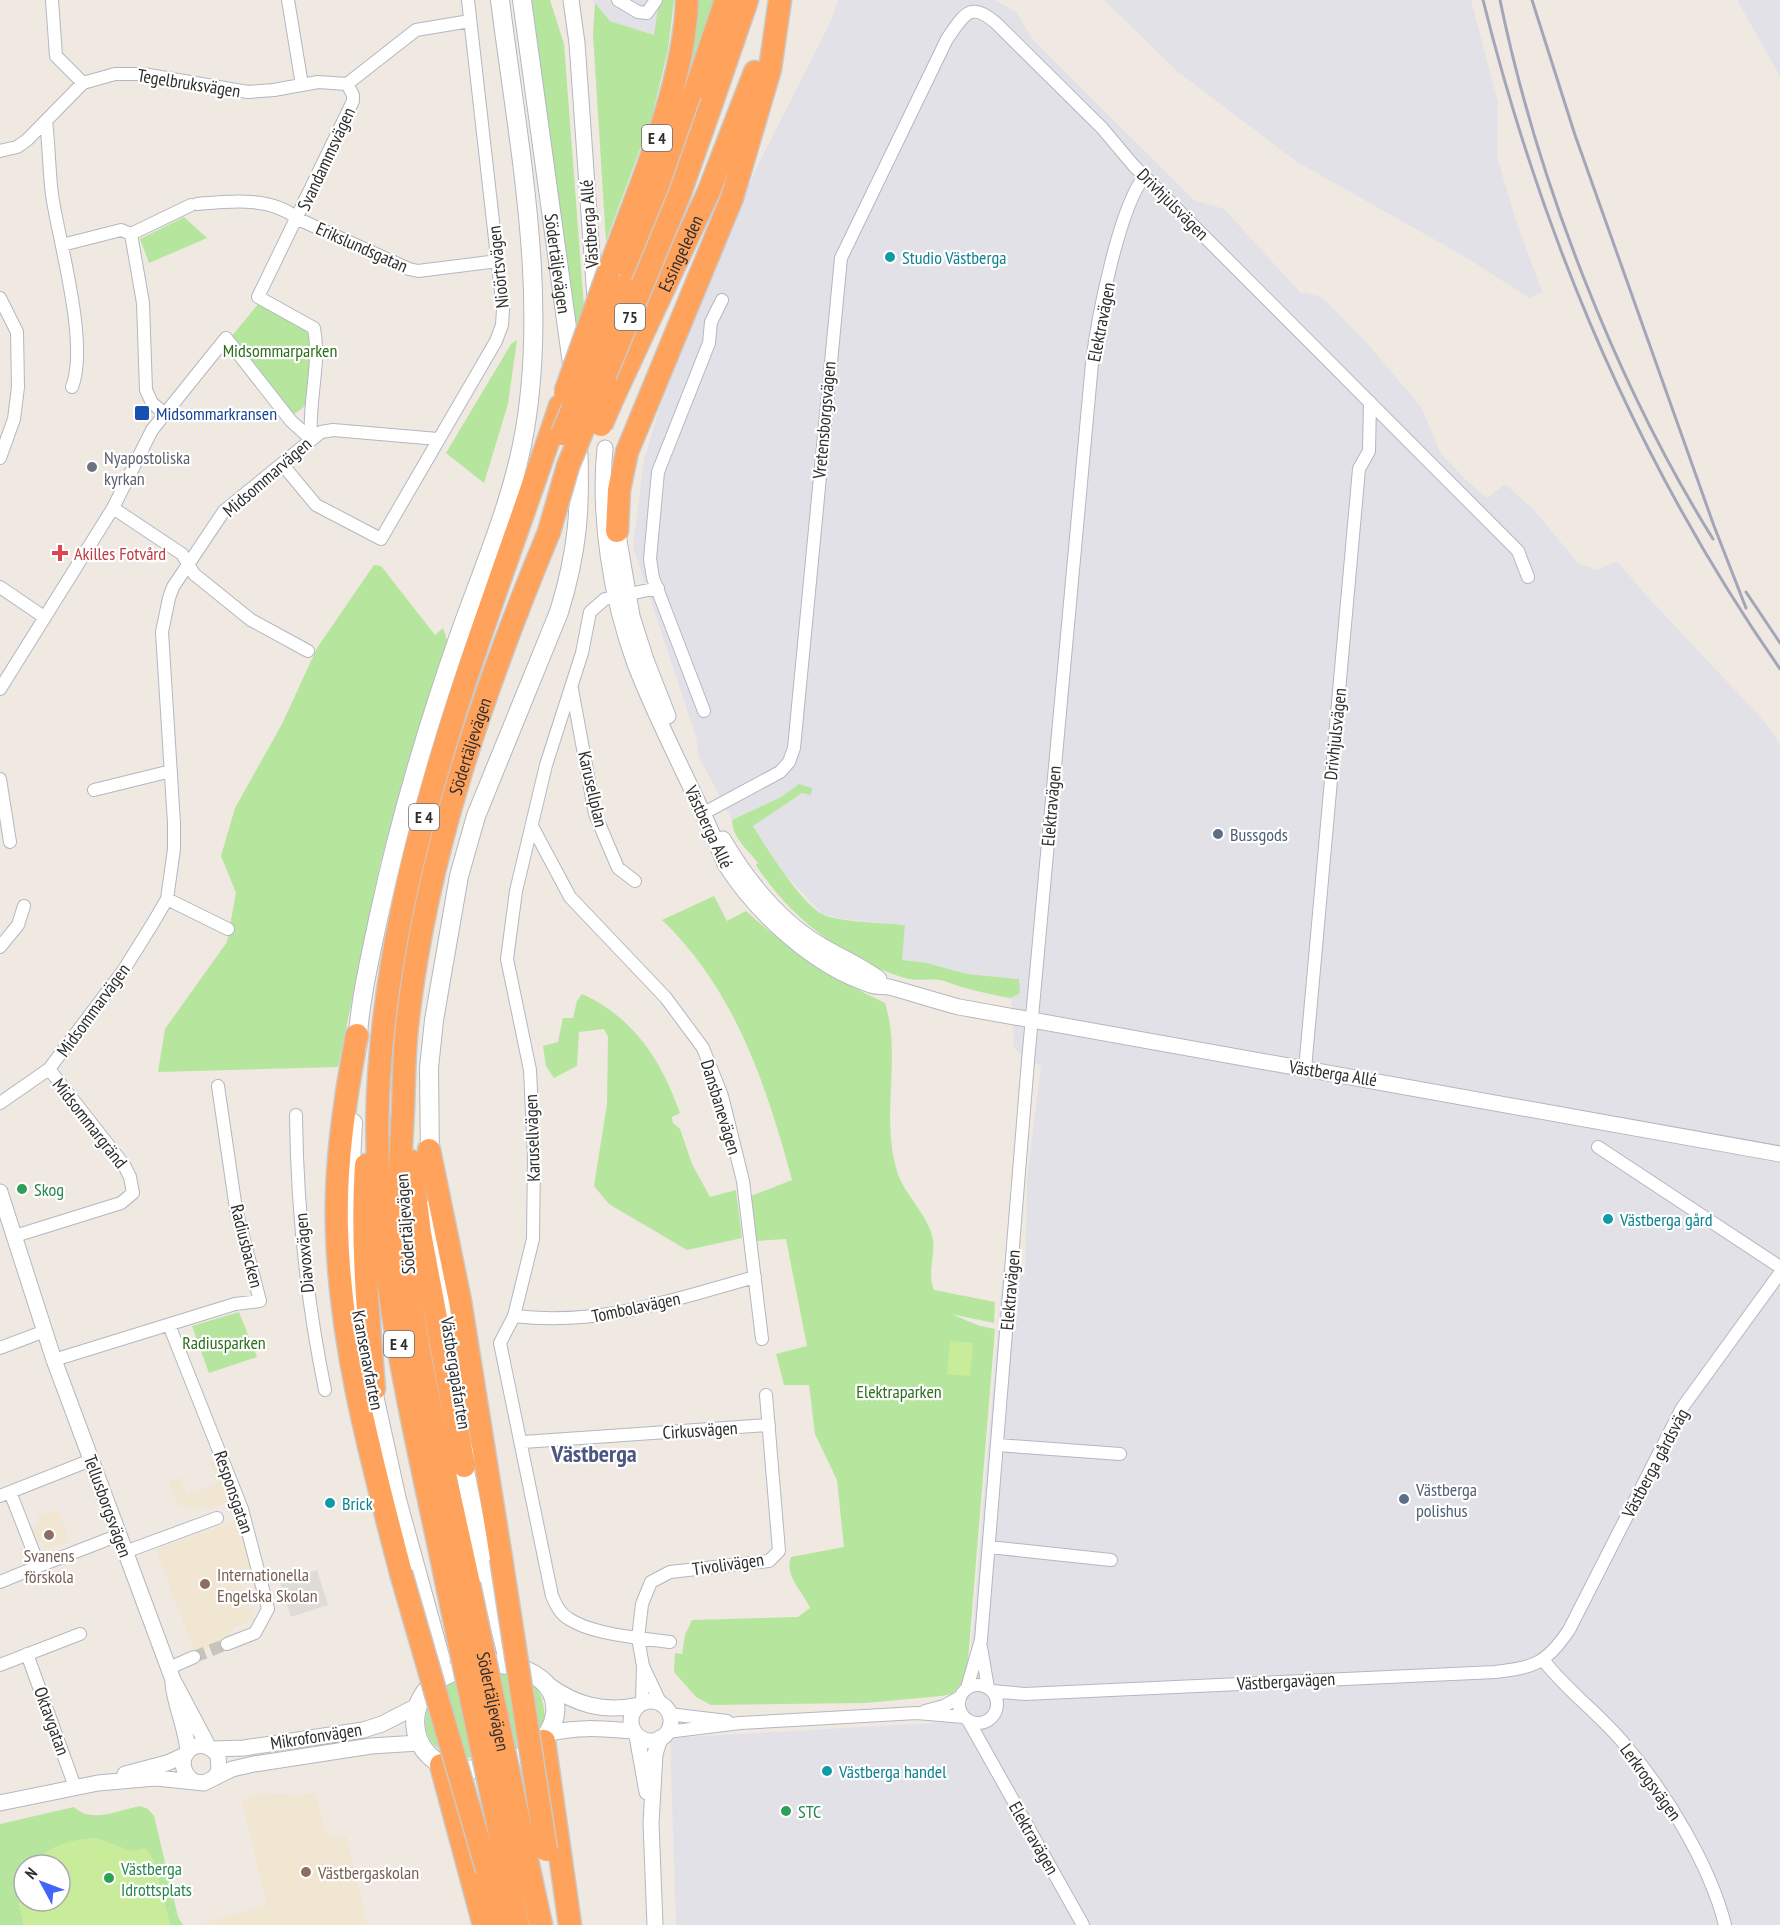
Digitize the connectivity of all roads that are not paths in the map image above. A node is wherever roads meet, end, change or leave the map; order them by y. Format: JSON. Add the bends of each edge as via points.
{"nodes":[{"id":1,"x":52,"y":0,"type":"edge"},
{"id":2,"x":288,"y":0,"type":"edge"},
{"id":3,"x":468,"y":0,"type":"edge"},
{"id":4,"x":500,"y":0,"type":"edge"},
{"id":5,"x":522,"y":0,"type":"edge"},
{"id":6,"x":571,"y":0,"type":"edge"},
{"id":7,"x":618,"y":0,"type":"edge"},
{"id":8,"x":656,"y":0,"type":"edge"},
{"id":9,"x":687,"y":0,"type":"edge"},
{"id":10,"x":726,"y":0,"type":"edge"},
{"id":11,"x":747,"y":0,"type":"edge"},
{"id":12,"x":771,"y":0,"type":"edge"},
{"id":13,"x":780,"y":0,"type":"edge"},
{"id":14,"x":975,"y":10,"type":"joint"},
{"id":15,"x":470,"y":21,"type":"junction"},
{"id":16,"x":84,"y":83,"type":"junction"},
{"id":17,"x":347,"y":84,"type":"junction"},
{"id":18,"x":302,"y":85,"type":"junction"},
{"id":19,"x":46,"y":121,"type":"junction"},
{"id":20,"x":0,"y":151,"type":"edge"},
{"id":21,"x":1145,"y":176,"type":"junction"},
{"id":22,"x":298,"y":219,"type":"junction"},
{"id":23,"x":131,"y":234,"type":"junction"},
{"id":24,"x":62,"y":245,"type":"junction"},
{"id":25,"x":498,"y":261,"type":"junction"},
{"id":26,"x":616,"y":279,"type":"junction"},
{"id":27,"x":0,"y":298,"type":"edge"},
{"id":28,"x":722,"y":300,"type":"dead end"},
{"id":29,"x":72,"y":387,"type":"dead end"},
{"id":30,"x":1370,"y":402,"type":"junction"},
{"id":31,"x":164,"y":413,"type":"junction"},
{"id":32,"x":311,"y":439,"type":"junction"},
{"id":33,"x":438,"y":439,"type":"junction"},
{"id":34,"x":605,"y":448,"type":"junction"},
{"id":35,"x":0,"y":458,"type":"edge"},
{"id":36,"x":282,"y":464,"type":"junction"},
{"id":37,"x":113,"y":508,"type":"junction"},
{"id":38,"x":617,"y":531,"type":"junction"},
{"id":39,"x":549,"y":532,"type":"junction"},
{"id":40,"x":513,"y":549,"type":"junction"},
{"id":41,"x":189,"y":563,"type":"junction"},
{"id":42,"x":1528,"y":577,"type":"dead end"},
{"id":43,"x":0,"y":587,"type":"edge"},
{"id":44,"x":658,"y":588,"type":"junction"},
{"id":45,"x":622,"y":596,"type":"junction"},
{"id":46,"x":44,"y":617,"type":"junction"},
{"id":47,"x":308,"y":651,"type":"dead end"},
{"id":48,"x":572,"y":687,"type":"junction"},
{"id":49,"x":0,"y":688,"type":"edge"},
{"id":50,"x":704,"y":711,"type":"dead end"},
{"id":51,"x":171,"y":771,"type":"junction"},
{"id":52,"x":0,"y":779,"type":"edge"},
{"id":53,"x":94,"y":790,"type":"dead end"},
{"id":54,"x":706,"y":813,"type":"junction"},
{"id":55,"x":532,"y":826,"type":"junction"},
{"id":56,"x":10,"y":842,"type":"dead end"},
{"id":57,"x":635,"y":881,"type":"dead end"},
{"id":58,"x":167,"y":898,"type":"junction"},
{"id":59,"x":24,"y":906,"type":"dead end"},
{"id":60,"x":228,"y":929,"type":"dead end"},
{"id":61,"x":0,"y":947,"type":"edge"},
{"id":62,"x":1032,"y":1018,"type":"junction"},
{"id":63,"x":357,"y":1035,"type":"junction"},
{"id":64,"x":1305,"y":1068,"type":"junction"},
{"id":65,"x":49,"y":1069,"type":"junction"},
{"id":66,"x":218,"y":1086,"type":"dead end"},
{"id":67,"x":378,"y":1095,"type":"junction"},
{"id":68,"x":0,"y":1103,"type":"edge"},
{"id":69,"x":296,"y":1115,"type":"dead end"},
{"id":70,"x":402,"y":1124,"type":"junction"},
{"id":71,"x":1598,"y":1147,"type":"dead end"},
{"id":72,"x":429,"y":1150,"type":"junction"},
{"id":73,"x":1780,"y":1154,"type":"edge"},
{"id":74,"x":2,"y":1202,"type":"edge"},
{"id":75,"x":15,"y":1236,"type":"junction"},
{"id":76,"x":1780,"y":1268,"type":"edge"},
{"id":77,"x":1780,"y":1274,"type":"edge"},
{"id":78,"x":755,"y":1277,"type":"junction"},
{"id":79,"x":515,"y":1313,"type":"junction"},
{"id":80,"x":169,"y":1324,"type":"junction"},
{"id":81,"x":45,"y":1331,"type":"junction"},
{"id":82,"x":762,"y":1339,"type":"dead end"},
{"id":83,"x":0,"y":1348,"type":"edge"},
{"id":84,"x":54,"y":1360,"type":"junction"},
{"id":85,"x":374,"y":1389,"type":"junction"},
{"id":86,"x":325,"y":1390,"type":"dead end"},
{"id":87,"x":766,"y":1395,"type":"dead end"},
{"id":88,"x":769,"y":1425,"type":"junction"},
{"id":89,"x":523,"y":1442,"type":"junction"},
{"id":90,"x":997,"y":1444,"type":"junction"},
{"id":91,"x":1120,"y":1454,"type":"dead end"},
{"id":92,"x":91,"y":1460,"type":"junction"},
{"id":93,"x":464,"y":1466,"type":"junction"},
{"id":94,"x":5,"y":1494,"type":"edge"},
{"id":95,"x":217,"y":1518,"type":"dead end"},
{"id":96,"x":119,"y":1535,"type":"junction"},
{"id":97,"x":989,"y":1547,"type":"junction"},
{"id":98,"x":125,"y":1552,"type":"junction"},
{"id":99,"x":1110,"y":1560,"type":"dead end"},
{"id":100,"x":39,"y":1566,"type":"junction"},
{"id":101,"x":0,"y":1582,"type":"edge"},
{"id":102,"x":459,"y":1587,"type":"junction"},
{"id":103,"x":80,"y":1634,"type":"dead end"},
{"id":104,"x":638,"y":1638,"type":"junction"},
{"id":105,"x":981,"y":1640,"type":"junction"},
{"id":106,"x":670,"y":1642,"type":"dead end"},
{"id":107,"x":227,"y":1644,"type":"tunnel mouth"},
{"id":108,"x":27,"y":1654,"type":"junction"},
{"id":109,"x":194,"y":1657,"type":"tunnel mouth"},
{"id":110,"x":1544,"y":1661,"type":"junction"},
{"id":111,"x":510,"y":1664,"type":"junction"},
{"id":112,"x":0,"y":1665,"type":"edge"},
{"id":113,"x":643,"y":1666,"type":"junction"},
{"id":114,"x":171,"y":1674,"type":"junction"},
{"id":115,"x":440,"y":1678,"type":"junction"},
{"id":116,"x":547,"y":1684,"type":"junction"},
{"id":117,"x":990,"y":1689,"type":"junction"},
{"id":118,"x":963,"y":1693,"type":"junction"},
{"id":119,"x":1025,"y":1694,"type":"junction"},
{"id":120,"x":640,"y":1704,"type":"junction"},
{"id":121,"x":416,"y":1707,"type":"junction"},
{"id":122,"x":997,"y":1707,"type":"junction"},
{"id":123,"x":665,"y":1709,"type":"junction"},
{"id":124,"x":917,"y":1713,"type":"junction"},
{"id":125,"x":966,"y":1718,"type":"junction"},
{"id":126,"x":988,"y":1720,"type":"junction"},
{"id":127,"x":740,"y":1723,"type":"junction"},
{"id":128,"x":635,"y":1734,"type":"junction"},
{"id":129,"x":664,"y":1735,"type":"junction"},
{"id":130,"x":547,"y":1737,"type":"junction"},
{"id":131,"x":419,"y":1743,"type":"junction"},
{"id":132,"x":211,"y":1747,"type":"junction"},
{"id":133,"x":984,"y":1752,"type":"junction"},
{"id":134,"x":186,"y":1753,"type":"junction"},
{"id":135,"x":441,"y":1764,"type":"junction"},
{"id":136,"x":215,"y":1777,"type":"junction"},
{"id":137,"x":193,"y":1781,"type":"junction"},
{"id":138,"x":98,"y":1783,"type":"junction"},
{"id":139,"x":75,"y":1787,"type":"junction"},
{"id":140,"x":0,"y":1803,"type":"edge"},
{"id":141,"x":651,"y":1823,"type":"junction"},
{"id":142,"x":516,"y":1861,"type":"junction"},
{"id":143,"x":484,"y":1925,"type":"edge"},
{"id":144,"x":504,"y":1925,"type":"edge"},
{"id":145,"x":518,"y":1925,"type":"edge"},
{"id":146,"x":541,"y":1925,"type":"edge"},
{"id":147,"x":559,"y":1925,"type":"edge"},
{"id":148,"x":570,"y":1925,"type":"edge"},
{"id":149,"x":655,"y":1925,"type":"edge"},
{"id":150,"x":1083,"y":1925,"type":"edge"},
{"id":151,"x":1725,"y":1925,"type":"edge"}],
"edges":[{"from":1,"to":16,"type":"street","via":[[56,56]]},
{"from":2,"to":18,"type":"street"},
{"from":3,"to":15,"type":"street","name":"Nioörtsvägen"},
{"from":4,"to":63,"type":"main road","name":"Södertäljevägen","via":[[533,268],[534,332],[528,409],[513,485],[453,652],[407,799],[372,949]]},
{"from":5,"to":72,"type":"main road","name":"Södertäljevägen","via":[[577,399],[581,501],[574,558],[559,612],[476,816],[459,876],[434,1020],[429,1068]]},
{"from":6,"to":34,"type":"street","name":"Västberga Allé"},
{"from":7,"to":8,"type":"street","via":[[647,13]]},
{"from":9,"to":26,"type":"highway","number":"E 4","via":[[668,104]]},
{"from":10,"to":26,"type":"highway","number":"75","via":[[662,189]]},
{"from":11,"to":39,"type":"highway","number":"75","bridge":true,"via":[[676,203],[568,466]]},
{"from":12,"to":39,"type":"highway","name":"Essingeleden","number":"E 4","bridge":true,"via":[[757,67],[740,115],[676,263]]},
{"from":13,"to":38,"type":"highway","via":[[770,69],[749,147],[703,273],[627,452],[619,490]]},
{"from":14,"to":21,"type":"street","name":"Drivhjulsvägen","via":[[996,23]]},
{"from":14,"to":54,"type":"street","name":"Vretensborgsvägen","via":[[947,39],[841,258],[794,748],[780,772]]},
{"from":15,"to":17,"type":"street","name":"Svandammsvägen","via":[[416,30]]},
{"from":15,"to":25,"type":"street","name":"Nioörtsvägen"},
{"from":16,"to":18,"type":"street","name":"Tegelbruksvägen","via":[[129,73],[248,92]]},
{"from":16,"to":19,"type":"street","name":"Tegelbruksvägen"},
{"from":17,"to":18,"type":"street","name":"Tegelbruksvägen"},
{"from":17,"to":22,"type":"street","name":"Svandammsvägen","via":[[353,101]]},
{"from":19,"to":20,"type":"street","name":"Tegelbruksvägen","via":[[17,147]]},
{"from":19,"to":24,"type":"street","via":[[52,193]]},
{"from":21,"to":30,"type":"street","name":"Drivhjulsvägen"},
{"from":21,"to":62,"type":"street","name":"Elektravägen","via":[[1135,187],[1125,215],[1097,321]]},
{"from":22,"to":23,"type":"street","name":"Erikslundsgatan","via":[[287,210],[236,200],[194,205]]},
{"from":22,"to":25,"type":"street","name":"Erikslundsgatan","via":[[418,271]]},
{"from":22,"to":32,"type":"street","name":"Svandammsvägen","via":[[258,297],[314,328],[318,347],[309,415]]},
{"from":23,"to":24,"type":"street","via":[[121,230]]},
{"from":23,"to":31,"type":"street","via":[[143,303],[148,398]]},
{"from":24,"to":29,"type":"street","via":[[74,310],[76,375]]},
{"from":25,"to":33,"type":"street","name":"Nioörtsvägen","via":[[502,325],[488,357]]},
{"from":26,"to":40,"type":"highway","number":"75","bridge":true,"via":[[562,434]]},
{"from":26,"to":40,"type":"highway","number":"E 4","bridge":true,"via":[[560,406]]},
{"from":27,"to":35,"type":"street","via":[[17,332],[18,387],[14,419]]},
{"from":28,"to":44,"type":"street","via":[[658,472],[650,559]]},
{"from":30,"to":42,"type":"street","name":"Drivhjulsvägen","via":[[1518,551]]},
{"from":30,"to":64,"type":"street","name":"Drivhjulsvägen","via":[[1369,451],[1359,470]]},
{"from":31,"to":32,"type":"street","via":[[226,339],[291,421]]},
{"from":31,"to":37,"type":"street","via":[[146,440]]},
{"from":32,"to":33,"type":"street","name":"Midsommarvägen","via":[[333,430]]},
{"from":32,"to":36,"type":"street","name":"Midsommarvägen"},
{"from":33,"to":36,"type":"street","name":"Nioörtsvägen","via":[[381,539],[316,505]]},
{"from":34,"to":38,"type":"street","name":"Västberga Allé"},
{"from":34,"to":45,"type":"street","name":"Västberga Allé","via":[[604,503]]},
{"from":36,"to":41,"type":"street","name":"Midsommarvägen","via":[[224,511]]},
{"from":37,"to":41,"type":"street","via":[[182,554]]},
{"from":37,"to":46,"type":"street"},
{"from":38,"to":45,"type":"street","name":"Västberga Allé"},
{"from":39,"to":70,"type":"highway","name":"Södertäljevägen","number":"E 4","via":[[499,655],[455,788],[418,953],[406,1027]]},
{"from":40,"to":67,"type":"highway","name":"Södertäljevägen","number":"E 4","via":[[456,707],[409,875],[393,962]]},
{"from":41,"to":47,"type":"street","via":[[194,574],[246,616]]},
{"from":41,"to":51,"type":"street","name":"Midsommarvägen","via":[[173,587],[163,621]]},
{"from":43,"to":46,"type":"street"},
{"from":44,"to":45,"type":"street"},
{"from":44,"to":50,"type":"street"},
{"from":45,"to":48,"type":"street","name":"Karusellvägen","via":[[599,602],[590,612]]},
{"from":45,"to":54,"type":"street","name":"Västberga Allé","via":[[635,664]]},
{"from":46,"to":49,"type":"street"},
{"from":48,"to":55,"type":"street","name":"Karusellvägen","via":[[546,765]]},
{"from":48,"to":57,"type":"street","name":"Karusellplan","via":[[595,814],[618,868]]},
{"from":51,"to":53,"type":"street"},
{"from":51,"to":58,"type":"street","name":"Midsommarvägen","via":[[174,849]]},
{"from":52,"to":56,"type":"street"},
{"from":54,"to":62,"type":"street","name":"Västberga Allé","via":[[736,882],[781,930],[810,952],[872,985],[959,1007]]},
{"from":55,"to":78,"type":"street","name":"Dansbanevägen","via":[[570,897],[666,998],[704,1048],[722,1096],[743,1181]]},
{"from":55,"to":79,"type":"street","name":"Karusellvägen","via":[[516,891],[507,959],[530,1070],[534,1156],[533,1239]]},
{"from":58,"to":60,"type":"street"},
{"from":58,"to":65,"type":"street","name":"Midsommarvägen","via":[[123,971]]},
{"from":59,"to":61,"type":"street","via":[[18,926]]},
{"from":62,"to":64,"type":"street","name":"Västberga Allé"},
{"from":62,"to":90,"type":"street","name":"Elektravägen"},
{"from":63,"to":85,"type":"main road","name":"Kransenavfarten","via":[[351,1229],[354,1287],[367,1370]]},
{"from":63,"to":142,"type":"highway","bridge":true,"via":[[337,1187],[338,1242],[343,1301],[365,1433],[401,1573]]},
{"from":64,"to":73,"type":"street","name":"Västberga Allé"},
{"from":65,"to":68,"type":"street","name":"Midsommarvägen"},
{"from":65,"to":75,"type":"street","name":"Midsommargränd","via":[[124,1165],[133,1193],[121,1203]]},
{"from":66,"to":80,"type":"street","name":"Radiusbacken","via":[[236,1209],[260,1301],[235,1304]]},
{"from":67,"to":85,"type":"highway","number":"E 4","via":[[367,1155],[363,1226]]},
{"from":67,"to":102,"type":"highway","name":"Södertäljevägen","number":"E 4","via":[[386,1279]]},
{"from":69,"to":86,"type":"street","name":"Diavoxvägen","via":[[306,1292]]},
{"from":70,"to":93,"type":"highway","via":[[413,1167],[420,1233]]},
{"from":70,"to":102,"type":"highway","name":"Södertäljevägen","number":"E 4","via":[[400,1192],[406,1262]]},
{"from":71,"to":76,"type":"street"},
{"from":72,"to":93,"type":"main road","name":"Västbergapåfarten","via":[[432,1213],[466,1424]]},
{"from":72,"to":142,"type":"highway","bridge":true,"via":[[460,1301],[501,1558]]},
{"from":74,"to":75,"type":"street","name":"Tellusborgsvägen"},
{"from":75,"to":81,"type":"street","name":"Tellusborgsvägen"},
{"from":77,"to":110,"type":"street","name":"Västberga gårdsväg","via":[[1682,1408],[1569,1630]]},
{"from":78,"to":79,"type":"street","name":"Tombolavägen","via":[[629,1312],[580,1319]]},
{"from":78,"to":82,"type":"street","name":"Dansbanevägen"},
{"from":79,"to":89,"type":"street","name":"Karusellvägen","via":[[500,1343]]},
{"from":80,"to":84,"type":"street","name":"Radiusbacken"},
{"from":80,"to":107,"type":"street","name":"Responsgatan","via":[[242,1509],[268,1609],[255,1633]]},
{"from":81,"to":83,"type":"street"},
{"from":81,"to":84,"type":"street","name":"Tellusborgsvägen"},
{"from":84,"to":92,"type":"street","name":"Tellusborgsvägen"},
{"from":85,"to":115,"type":"main road","name":"Kransenavfarten","via":[[397,1500],[441,1660]]},
{"from":87,"to":88,"type":"street","name":"Tivolivägen"},
{"from":88,"to":89,"type":"street","name":"Cirkusvägen"},
{"from":88,"to":104,"type":"street","name":"Tivolivägen","via":[[779,1551],[769,1561],[670,1572],[651,1582],[642,1604]]},
{"from":89,"to":104,"type":"street","name":"Karusellvägen","via":[[552,1596],[560,1611],[569,1620]]},
{"from":90,"to":91,"type":"street"},
{"from":90,"to":97,"type":"street","name":"Elektravägen"},
{"from":92,"to":94,"type":"street"},
{"from":92,"to":96,"type":"street","name":"Tellusborgsvägen"},
{"from":93,"to":111,"type":"main road","name":"Västbergapåfarten"},
{"from":94,"to":100,"type":"street"},
{"from":95,"to":98,"type":"street"},
{"from":96,"to":98,"type":"street","name":"Tellusborgsvägen"},
{"from":96,"to":100,"type":"street"},
{"from":97,"to":99,"type":"street"},
{"from":97,"to":105,"type":"street","name":"Elektravägen"},
{"from":98,"to":114,"type":"street","name":"Tellusborgsvägen"},
{"from":100,"to":101,"type":"street"},
{"from":102,"to":142,"type":"highway","name":"Södertäljevägen","number":"E 4","bridge":true},
{"from":103,"to":108,"type":"street"},
{"from":104,"to":106,"type":"street","name":"Karusellvägen"},
{"from":104,"to":113,"type":"street"},
{"from":105,"to":117,"type":"street","name":"Elektravägen"},
{"from":105,"to":118,"type":"street","name":"Elektravägen"},
{"from":108,"to":112,"type":"street"},
{"from":108,"to":139,"type":"street","name":"Oktavgatan"},
{"from":109,"to":114,"type":"street"},
{"from":110,"to":119,"type":"street","name":"Västbergavägen","via":[[1495,1672]]},
{"from":110,"to":151,"type":"street","name":"Lerkrogsvägen","via":[[1558,1680],[1626,1745],[1661,1791],[1694,1850]]},
{"from":111,"to":115,"type":"main road","via":[[463,1668]]},
{"from":111,"to":116,"type":"main road","via":[[528,1669]]},
{"from":113,"to":120,"type":"street"},
{"from":113,"to":123,"type":"street"},
{"from":114,"to":132,"type":"street","name":"Tellusborgsvägen"},
{"from":114,"to":134,"type":"street","name":"Tellusborgsvägen","via":[[187,1738]]},
{"from":115,"to":121,"type":"main road","via":[[423,1693]]},
{"from":116,"to":120,"type":"street","via":[[584,1705],[619,1709]]},
{"from":116,"to":130,"type":"main road","via":[[555,1708]]},
{"from":117,"to":118,"type":"street","via":[[977,1684]]},
{"from":117,"to":119,"type":"street","name":"Västbergavägen"},
{"from":117,"to":122,"type":"street"},
{"from":118,"to":124,"type":"street","via":[[944,1706]]},
{"from":118,"to":125,"type":"street","via":[[959,1708]]},
{"from":119,"to":122,"type":"street","name":"Västbergavägen"},
{"from":120,"to":123,"type":"street","via":[[651,1701]]},
{"from":120,"to":128,"type":"street","via":[[631,1718]]},
{"from":121,"to":131,"type":"main road","via":[[414,1727]]},
{"from":121,"to":132,"type":"street","name":"Mikrofonvägen","via":[[363,1730],[244,1748]]},
{"from":122,"to":126,"type":"street"},
{"from":123,"to":127,"type":"street"},
{"from":123,"to":129,"type":"street","via":[[671,1719]]},
{"from":124,"to":125,"type":"street"},
{"from":124,"to":127,"type":"street"},
{"from":125,"to":126,"type":"street","via":[[978,1723]]},
{"from":125,"to":133,"type":"street","name":"Elektravägen"},
{"from":126,"to":133,"type":"street"},
{"from":127,"to":129,"type":"street"},
{"from":128,"to":129,"type":"street","via":[[649,1741]]},
{"from":128,"to":130,"type":"street","via":[[597,1726],[574,1727]]},
{"from":128,"to":141,"type":"street"},
{"from":129,"to":141,"type":"street","via":[[655,1754]]},
{"from":130,"to":135,"type":"main road","via":[[519,1760],[497,1767],[454,1769]]},
{"from":130,"to":148,"type":"highway"},
{"from":131,"to":135,"type":"main road"},
{"from":131,"to":136,"type":"street","name":"Mikrofonvägen","via":[[370,1746],[254,1764]]},
{"from":132,"to":134,"type":"street","name":"Mikrofonvägen","via":[[198,1745]]},
{"from":132,"to":136,"type":"street","via":[[220,1762]]},
{"from":133,"to":150,"type":"street","name":"Elektravägen"},
{"from":134,"to":137,"type":"street","via":[[184,1772]]},
{"from":134,"to":138,"type":"street","name":"Mikrofonvägen"},
{"from":135,"to":143,"type":"highway"},
{"from":136,"to":137,"type":"street","name":"Mikrofonvägen","via":[[204,1783]]},
{"from":137,"to":138,"type":"street","name":"Mikrofonvägen","via":[[156,1778]]},
{"from":138,"to":139,"type":"street","name":"Mikrofonvägen"},
{"from":139,"to":140,"type":"street","name":"Mikrofonvägen"},
{"from":141,"to":149,"type":"street"},
{"from":142,"to":144,"type":"highway"},
{"from":142,"to":145,"type":"highway","name":"Södertäljevägen","number":"E 4"},
{"from":142,"to":146,"type":"highway","name":"Södertäljevägen","number":"E 4"},
{"from":142,"to":147,"type":"highway"}]}
